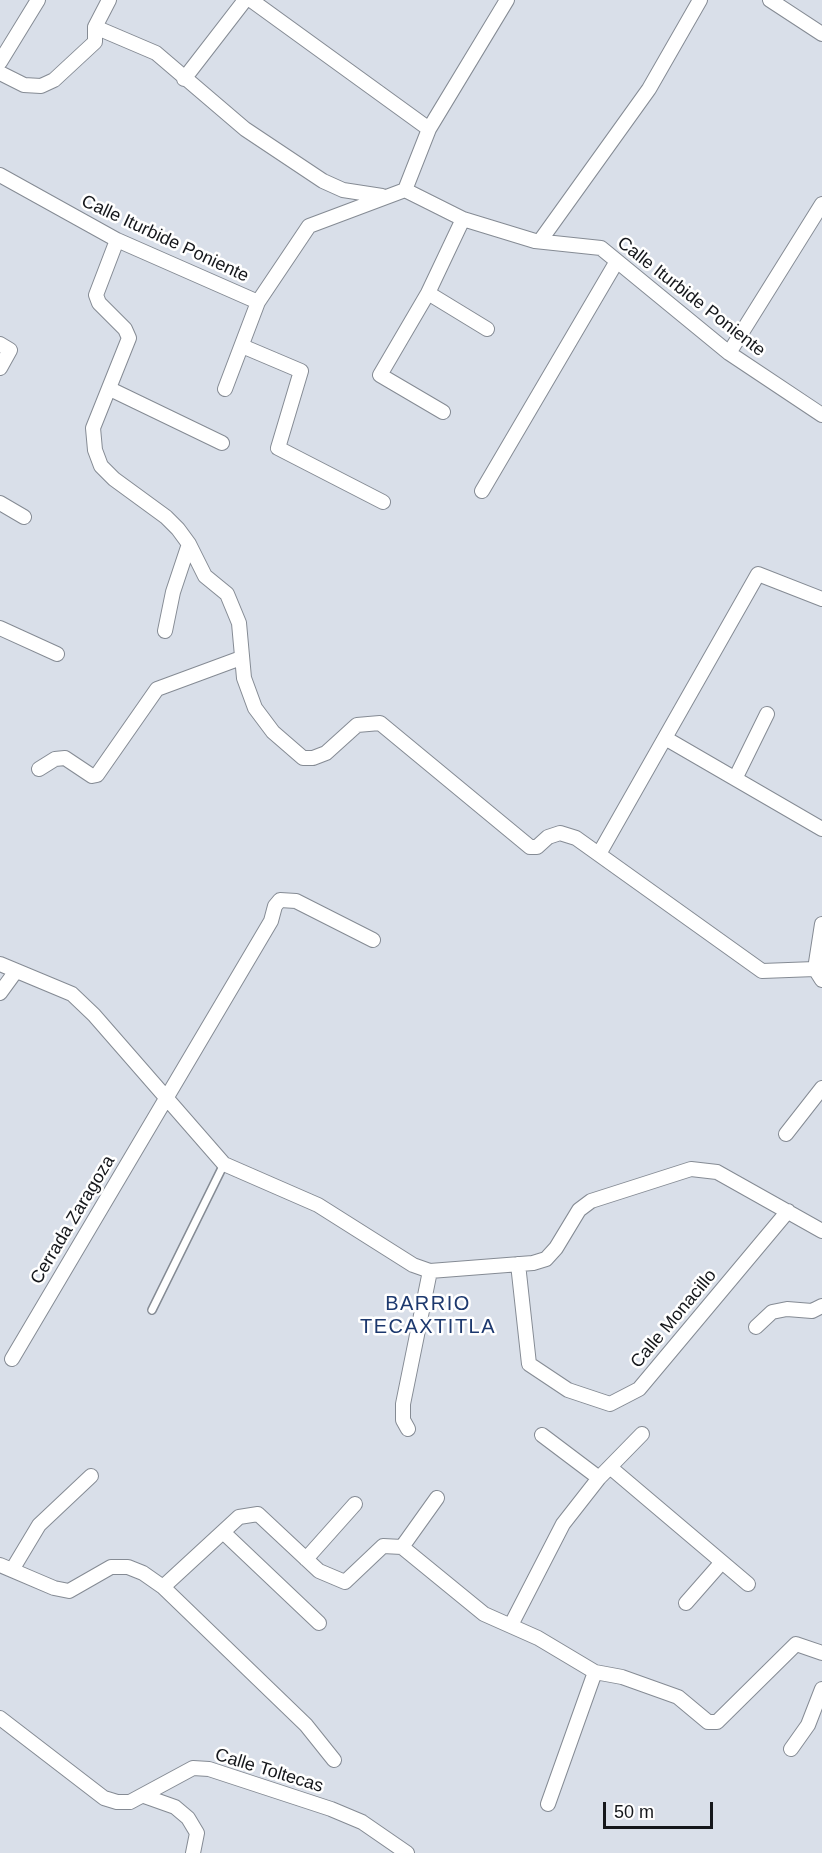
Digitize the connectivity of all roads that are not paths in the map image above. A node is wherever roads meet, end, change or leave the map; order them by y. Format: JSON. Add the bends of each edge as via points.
{"nodes":[{"id":1,"x":38,"y":0,"type":"edge"},
{"id":2,"x":108,"y":0,"type":"edge"},
{"id":3,"x":245,"y":0,"type":"edge"},
{"id":4,"x":251,"y":0,"type":"edge"},
{"id":5,"x":507,"y":0,"type":"edge"},
{"id":6,"x":700,"y":0,"type":"edge"},
{"id":7,"x":770,"y":0,"type":"edge"},
{"id":8,"x":95,"y":27,"type":"junction"},
{"id":9,"x":822,"y":34,"type":"edge"},
{"id":10,"x":0,"y":62,"type":"edge"},
{"id":11,"x":0,"y":74,"type":"edge"},
{"id":12,"x":184,"y":79,"type":"junction"},
{"id":13,"x":429,"y":129,"type":"junction"},
{"id":14,"x":0,"y":175,"type":"edge"},
{"id":15,"x":405,"y":190,"type":"junction"},
{"id":16,"x":384,"y":197,"type":"junction"},
{"id":17,"x":822,"y":204,"type":"edge"},
{"id":18,"x":463,"y":219,"type":"junction"},
{"id":19,"x":117,"y":240,"type":"junction"},
{"id":20,"x":540,"y":241,"type":"junction"},
{"id":21,"x":617,"y":261,"type":"junction"},
{"id":22,"x":428,"y":293,"type":"junction"},
{"id":23,"x":258,"y":302,"type":"junction"},
{"id":24,"x":487,"y":330,"type":"dead end"},
{"id":25,"x":0,"y":344,"type":"edge"},
{"id":26,"x":242,"y":346,"type":"junction"},
{"id":27,"x":729,"y":353,"type":"junction"},
{"id":28,"x":0,"y":368,"type":"edge"},
{"id":29,"x":110,"y":389,"type":"junction"},
{"id":30,"x":225,"y":389,"type":"dead end"},
{"id":31,"x":443,"y":412,"type":"dead end"},
{"id":32,"x":821,"y":415,"type":"edge"},
{"id":33,"x":222,"y":443,"type":"dead end"},
{"id":34,"x":482,"y":491,"type":"dead end"},
{"id":35,"x":383,"y":502,"type":"dead end"},
{"id":36,"x":0,"y":503,"type":"edge"},
{"id":37,"x":24,"y":517,"type":"dead end"},
{"id":38,"x":189,"y":544,"type":"junction"},
{"id":39,"x":822,"y":599,"type":"edge"},
{"id":40,"x":0,"y":628,"type":"edge"},
{"id":41,"x":165,"y":632,"type":"dead end"},
{"id":42,"x":57,"y":654,"type":"dead end"},
{"id":43,"x":242,"y":657,"type":"junction"},
{"id":44,"x":767,"y":714,"type":"dead end"},
{"id":45,"x":664,"y":738,"type":"junction"},
{"id":46,"x":39,"y":769,"type":"dead end"},
{"id":47,"x":736,"y":777,"type":"junction"},
{"id":48,"x":822,"y":829,"type":"edge"},
{"id":49,"x":599,"y":854,"type":"junction"},
{"id":50,"x":822,"y":924,"type":"edge"},
{"id":51,"x":373,"y":940,"type":"dead end"},
{"id":52,"x":0,"y":964,"type":"edge"},
{"id":53,"x":16,"y":971,"type":"junction"},
{"id":54,"x":818,"y":975,"type":"edge"},
{"id":55,"x":0,"y":993,"type":"edge"},
{"id":56,"x":822,"y":1088,"type":"edge"},
{"id":57,"x":166,"y":1098,"type":"junction"},
{"id":58,"x":786,"y":1134,"type":"dead end"},
{"id":59,"x":224,"y":1164,"type":"junction"},
{"id":60,"x":788,"y":1211,"type":"junction"},
{"id":61,"x":822,"y":1231,"type":"edge"},
{"id":62,"x":518,"y":1264,"type":"junction"},
{"id":63,"x":429,"y":1271,"type":"junction"},
{"id":64,"x":822,"y":1306,"type":"edge"},
{"id":65,"x":152,"y":1310,"type":"dead end"},
{"id":66,"x":756,"y":1327,"type":"dead end"},
{"id":67,"x":12,"y":1359,"type":"dead end"},
{"id":68,"x":408,"y":1429,"type":"dead end"},
{"id":69,"x":642,"y":1434,"type":"dead end"},
{"id":70,"x":542,"y":1435,"type":"dead end"},
{"id":71,"x":611,"y":1468,"type":"junction"},
{"id":72,"x":91,"y":1476,"type":"dead end"},
{"id":73,"x":598,"y":1478,"type":"junction"},
{"id":74,"x":437,"y":1498,"type":"dead end"},
{"id":75,"x":356,"y":1504,"type":"dead end"},
{"id":76,"x":223,"y":1532,"type":"junction"},
{"id":77,"x":402,"y":1547,"type":"junction"},
{"id":78,"x":306,"y":1559,"type":"junction"},
{"id":79,"x":723,"y":1562,"type":"junction"},
{"id":80,"x":6,"y":1567,"type":"edge"},
{"id":81,"x":748,"y":1584,"type":"dead end"},
{"id":82,"x":163,"y":1587,"type":"junction"},
{"id":83,"x":686,"y":1603,"type":"dead end"},
{"id":84,"x":319,"y":1623,"type":"dead end"},
{"id":85,"x":511,"y":1625,"type":"junction"},
{"id":86,"x":822,"y":1653,"type":"edge"},
{"id":87,"x":595,"y":1672,"type":"junction"},
{"id":88,"x":822,"y":1689,"type":"edge"},
{"id":89,"x":0,"y":1718,"type":"edge"},
{"id":90,"x":791,"y":1749,"type":"dead end"},
{"id":91,"x":334,"y":1760,"type":"dead end"},
{"id":92,"x":144,"y":1796,"type":"junction"},
{"id":93,"x":548,"y":1804,"type":"dead end"},
{"id":94,"x":194,"y":1853,"type":"edge"},
{"id":95,"x":407,"y":1853,"type":"edge"}],
"edges":[{"from":1,"to":10,"type":"street"},
{"from":2,"to":8,"type":"street"},
{"from":3,"to":12,"type":"street"},
{"from":4,"to":13,"type":"street"},
{"from":5,"to":13,"type":"street"},
{"from":6,"to":20,"type":"street","via":[[649,89]]},
{"from":7,"to":9,"type":"street"},
{"from":8,"to":11,"type":"street","via":[[95,42],[54,80],[41,86],[24,85]]},
{"from":8,"to":12,"type":"street","via":[[156,53]]},
{"from":12,"to":16,"type":"street","via":[[245,129],[323,182]]},
{"from":13,"to":15,"type":"street"},
{"from":14,"to":19,"type":"street","name":"Calle Iturbide Poniente"},
{"from":15,"to":16,"type":"street","name":"Calle Iturbide Poniente"},
{"from":15,"to":18,"type":"street","name":"Calle Iturbide Poniente"},
{"from":16,"to":23,"type":"street","name":"Calle Iturbide Poniente","via":[[309,226]]},
{"from":17,"to":27,"type":"street"},
{"from":18,"to":20,"type":"street","name":"Calle Iturbide Poniente"},
{"from":18,"to":22,"type":"street"},
{"from":19,"to":23,"type":"street","name":"Calle Iturbide Poniente"},
{"from":19,"to":29,"type":"street","via":[[96,295],[129,338]]},
{"from":20,"to":21,"type":"street","name":"Calle Iturbide Poniente","via":[[602,248]]},
{"from":21,"to":27,"type":"street","name":"Calle Iturbide Poniente"},
{"from":21,"to":34,"type":"street"},
{"from":22,"to":24,"type":"street"},
{"from":22,"to":31,"type":"street","via":[[380,375]]},
{"from":23,"to":26,"type":"street"},
{"from":25,"to":28,"type":"street","via":[[10,350]]},
{"from":26,"to":30,"type":"street"},
{"from":26,"to":35,"type":"street","via":[[301,371],[278,448]]},
{"from":27,"to":32,"type":"street","name":"Calle Iturbide Poniente"},
{"from":29,"to":33,"type":"street"},
{"from":29,"to":38,"type":"street","via":[[93,428],[94,450],[101,466],[166,517]]},
{"from":36,"to":37,"type":"street"},
{"from":38,"to":41,"type":"street"},
{"from":38,"to":43,"type":"street","via":[[205,576],[227,594],[234,606]]},
{"from":39,"to":45,"type":"street","via":[[758,574]]},
{"from":40,"to":42,"type":"street"},
{"from":43,"to":46,"type":"street","via":[[157,689],[97,775],[92,776],[65,759],[56,759]]},
{"from":43,"to":49,"type":"street","via":[[244,678],[255,708],[273,732],[303,758],[326,753],[357,725],[381,723],[530,847],[560,833],[576,838]]},
{"from":44,"to":47,"type":"street"},
{"from":45,"to":47,"type":"street"},
{"from":45,"to":49,"type":"street"},
{"from":47,"to":48,"type":"street"},
{"from":49,"to":54,"type":"street","via":[[762,971]]},
{"from":50,"to":54,"type":"street"},
{"from":51,"to":57,"type":"street","name":"Cerrada Zaragoza","via":[[288,899],[280,900],[272,921]]},
{"from":52,"to":53,"type":"street"},
{"from":53,"to":55,"type":"street"},
{"from":53,"to":57,"type":"street","via":[[72,994]]},
{"from":56,"to":58,"type":"street"},
{"from":57,"to":59,"type":"street"},
{"from":57,"to":67,"type":"street","name":"Cerrada Zaragoza"},
{"from":59,"to":63,"type":"street","via":[[318,1206],[412,1265]]},
{"from":59,"to":65,"type":"lane"},
{"from":60,"to":61,"type":"street"},
{"from":60,"to":62,"type":"street","via":[[717,1172],[691,1169],[591,1201],[579,1210],[546,1259]]},
{"from":60,"to":62,"type":"street","name":"Calle Monacillo","via":[[639,1389],[610,1404],[568,1390],[530,1364]]},
{"from":62,"to":63,"type":"street"},
{"from":63,"to":68,"type":"street","via":[[403,1404],[403,1420]]},
{"from":64,"to":66,"type":"street","via":[[812,1311],[772,1312]]},
{"from":69,"to":71,"type":"street"},
{"from":70,"to":73,"type":"street"},
{"from":71,"to":73,"type":"street"},
{"from":71,"to":79,"type":"street"},
{"from":72,"to":80,"type":"street","via":[[39,1525]]},
{"from":73,"to":85,"type":"street","via":[[563,1524]]},
{"from":74,"to":77,"type":"street"},
{"from":75,"to":78,"type":"street"},
{"from":76,"to":78,"type":"street","via":[[239,1517],[258,1514]]},
{"from":76,"to":82,"type":"street"},
{"from":76,"to":84,"type":"street"},
{"from":77,"to":78,"type":"street","via":[[383,1546],[345,1582],[319,1571]]},
{"from":77,"to":85,"type":"street","via":[[484,1614]]},
{"from":79,"to":81,"type":"street"},
{"from":79,"to":83,"type":"street"},
{"from":80,"to":82,"type":"street","via":[[69,1591],[111,1567],[128,1567]]},
{"from":82,"to":91,"type":"street","via":[[306,1725]]},
{"from":85,"to":87,"type":"street"},
{"from":86,"to":87,"type":"street","via":[[796,1644],[717,1722],[708,1722],[678,1697]]},
{"from":87,"to":93,"type":"street"},
{"from":88,"to":90,"type":"street","via":[[808,1725]]},
{"from":89,"to":92,"type":"street","name":"Calle Toltecas","via":[[104,1798],[130,1802]]},
{"from":92,"to":94,"type":"street","via":[[175,1807],[188,1818],[196,1833]]},
{"from":92,"to":95,"type":"street","name":"Calle Toltecas","via":[[193,1768],[208,1769],[362,1822]]}]}
